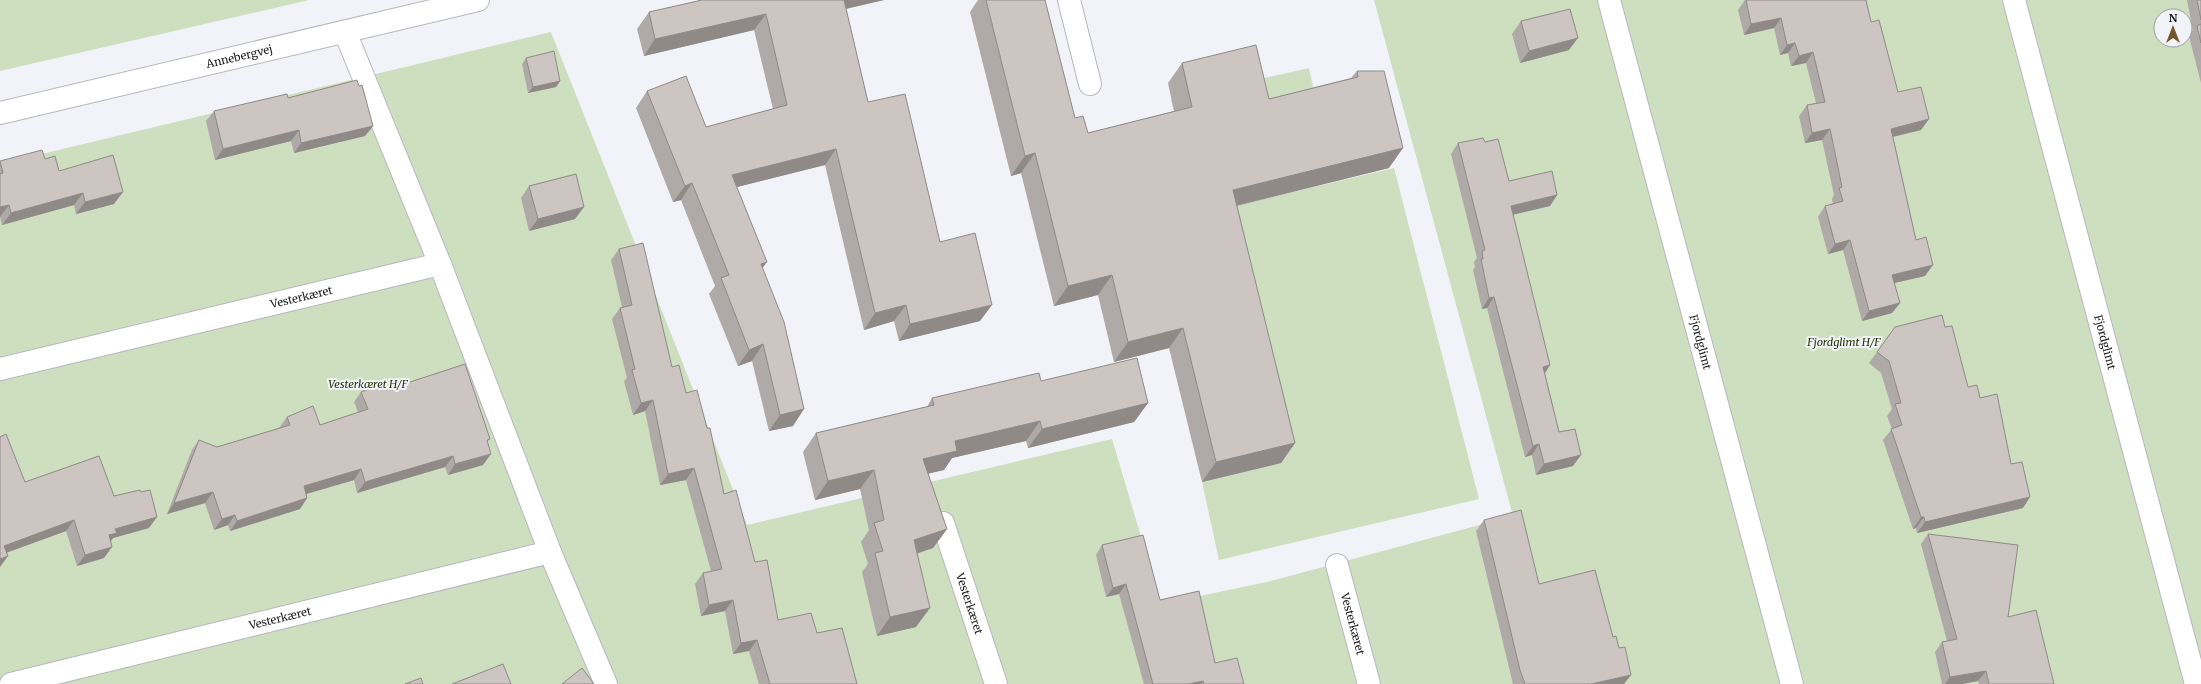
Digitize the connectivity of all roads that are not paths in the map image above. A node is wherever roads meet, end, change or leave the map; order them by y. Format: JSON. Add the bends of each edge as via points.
{"nodes":[{"id":1,"x":478,"y":0,"type":"edge"},
{"id":2,"x":1069,"y":0,"type":"edge"},
{"id":3,"x":1609,"y":0,"type":"edge"},
{"id":4,"x":2014,"y":0,"type":"edge"},
{"id":5,"x":345,"y":32,"type":"junction"},
{"id":6,"x":1090,"y":84,"type":"dead end"},
{"id":7,"x":0,"y":113,"type":"edge"},
{"id":8,"x":440,"y":264,"type":"junction"},
{"id":9,"x":0,"y":369,"type":"edge"},
{"id":10,"x":943,"y":523,"type":"edge"},
{"id":11,"x":550,"y":552,"type":"junction"},
{"id":12,"x":1337,"y":564,"type":"dead end"},
{"id":13,"x":11,"y":684,"type":"edge"},
{"id":14,"x":606,"y":684,"type":"edge"},
{"id":15,"x":996,"y":684,"type":"edge"},
{"id":16,"x":1369,"y":684,"type":"edge"},
{"id":17,"x":1792,"y":684,"type":"edge"},
{"id":18,"x":2196,"y":684,"type":"edge"}],
"edges":[{"from":1,"to":5,"type":"street","name":"Annebergvej"},
{"from":2,"to":6,"type":"street"},
{"from":3,"to":17,"type":"street","name":"Fjordglimt"},
{"from":4,"to":18,"type":"street","name":"Fjordglimt"},
{"from":5,"to":7,"type":"street","name":"Annebergvej"},
{"from":5,"to":8,"type":"street"},
{"from":8,"to":9,"type":"street","name":"Vesterkæret"},
{"from":8,"to":11,"type":"street"},
{"from":10,"to":15,"type":"street","name":"Vesterkæret"},
{"from":11,"to":13,"type":"street","name":"Vesterkæret"},
{"from":11,"to":14,"type":"street"},
{"from":12,"to":16,"type":"street","name":"Vesterkæret"}]}
